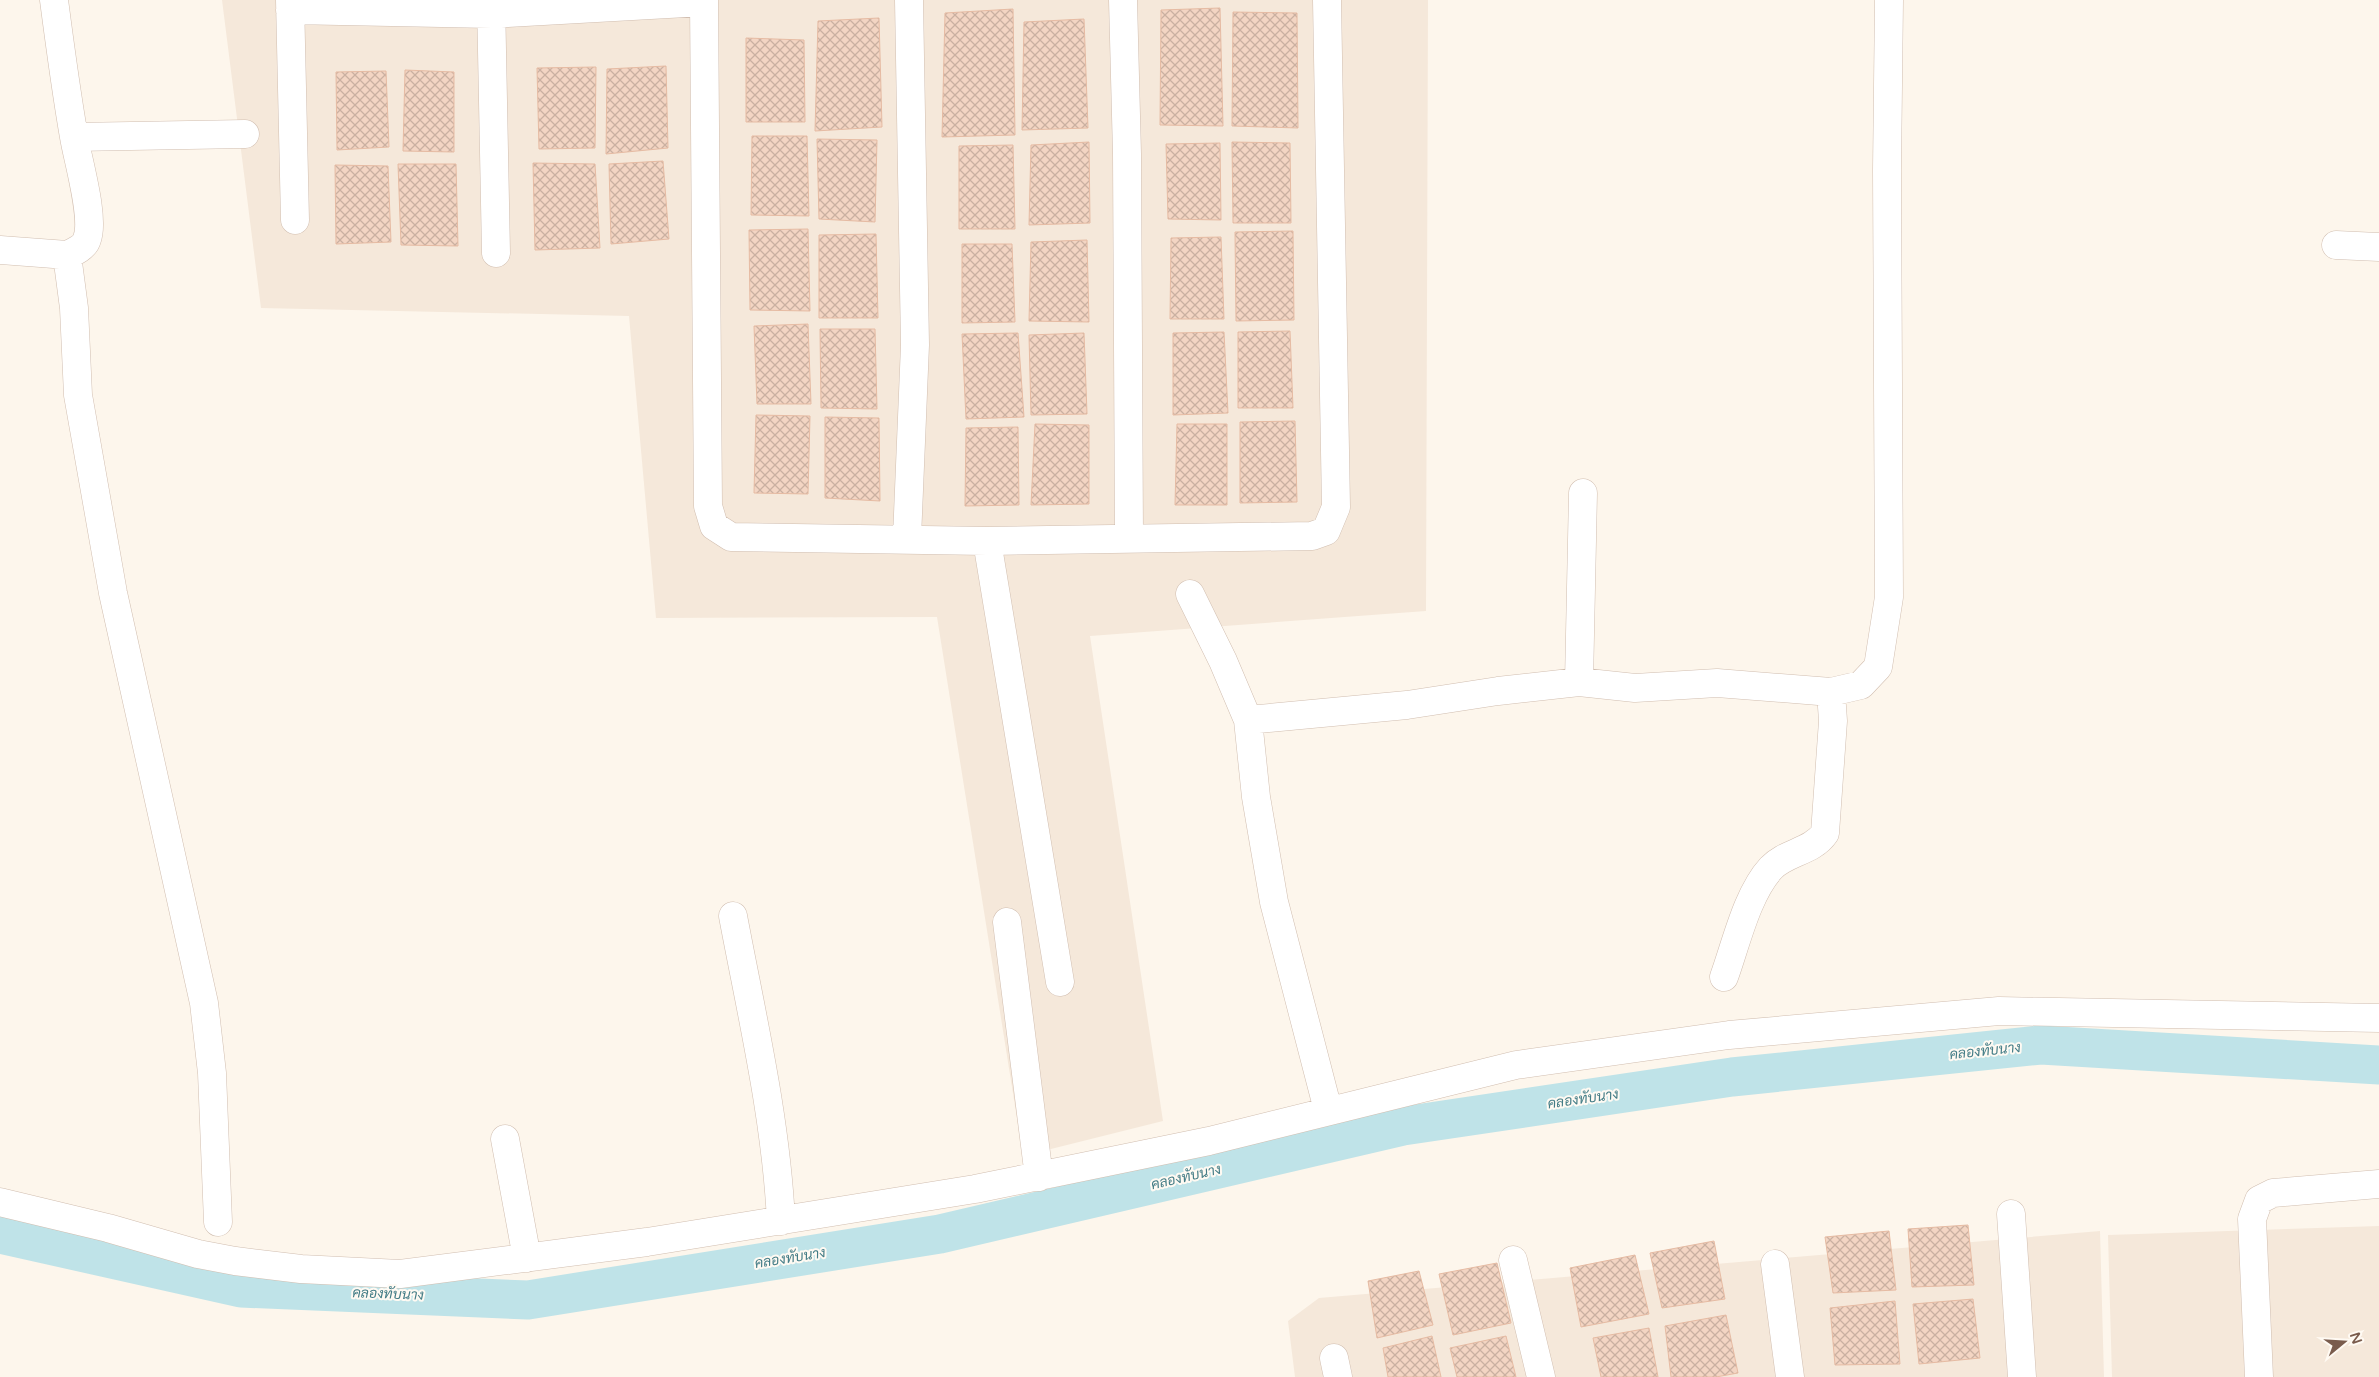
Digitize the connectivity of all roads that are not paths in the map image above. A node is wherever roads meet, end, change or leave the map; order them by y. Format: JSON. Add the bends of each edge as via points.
{"nodes":[{"id":1,"x":54,"y":0,"type":"edge"},
{"id":2,"x":909,"y":0,"type":"edge"},
{"id":3,"x":1123,"y":0,"type":"edge"},
{"id":4,"x":1327,"y":0,"type":"edge"},
{"id":5,"x":1889,"y":0,"type":"edge"},
{"id":6,"x":704,"y":1,"type":"edge"},
{"id":7,"x":290,"y":5,"type":"edge"},
{"id":8,"x":491,"y":7,"type":"edge"},
{"id":9,"x":245,"y":134,"type":"dead end"},
{"id":10,"x":74,"y":137,"type":"junction"},
{"id":11,"x":295,"y":220,"type":"dead end"},
{"id":12,"x":2336,"y":245,"type":"dead end"},
{"id":13,"x":2379,"y":247,"type":"edge"},
{"id":14,"x":0,"y":250,"type":"edge"},
{"id":15,"x":496,"y":253,"type":"dead end"},
{"id":16,"x":67,"y":255,"type":"junction"},
{"id":17,"x":1583,"y":493,"type":"dead end"},
{"id":18,"x":907,"y":538,"type":"junction"},
{"id":19,"x":1129,"y":538,"type":"junction"},
{"id":20,"x":987,"y":541,"type":"junction"},
{"id":21,"x":1190,"y":594,"type":"dead end"},
{"id":22,"x":1579,"y":682,"type":"junction"},
{"id":23,"x":1831,"y":692,"type":"junction"},
{"id":24,"x":1248,"y":720,"type":"junction"},
{"id":25,"x":733,"y":916,"type":"dead end"},
{"id":26,"x":1007,"y":922,"type":"dead end"},
{"id":27,"x":1724,"y":977,"type":"dead end"},
{"id":28,"x":1060,"y":982,"type":"dead end"},
{"id":29,"x":2379,"y":1018,"type":"edge"},
{"id":30,"x":1328,"y":1110,"type":"junction"},
{"id":31,"x":505,"y":1139,"type":"dead end"},
{"id":32,"x":1039,"y":1177,"type":"junction"},
{"id":33,"x":2379,"y":1184,"type":"edge"},
{"id":34,"x":0,"y":1202,"type":"edge"},
{"id":35,"x":2010,"y":1214,"type":"dead end"},
{"id":36,"x":781,"y":1220,"type":"junction"},
{"id":37,"x":218,"y":1222,"type":"dead end"},
{"id":38,"x":527,"y":1258,"type":"junction"},
{"id":39,"x":1513,"y":1260,"type":"dead end"},
{"id":40,"x":1775,"y":1264,"type":"dead end"},
{"id":41,"x":1541,"y":1377,"type":"edge"},
{"id":42,"x":1790,"y":1377,"type":"edge"},
{"id":43,"x":2022,"y":1377,"type":"edge"},
{"id":44,"x":2259,"y":1377,"type":"edge"}],
"edges":[{"from":1,"to":10,"type":"street"},
{"from":2,"to":18,"type":"street","via":[[915,345]]},
{"from":3,"to":19,"type":"street"},
{"from":4,"to":19,"type":"street","via":[[1336,507],[1326,531],[1312,536]]},
{"from":5,"to":23,"type":"street","via":[[1889,597],[1878,667],[1861,685]]},
{"from":6,"to":8,"type":"street"},
{"from":6,"to":18,"type":"street","via":[[708,506],[714,526],[731,537]]},
{"from":7,"to":8,"type":"street"},
{"from":7,"to":11,"type":"street"},
{"from":8,"to":15,"type":"street"},
{"from":9,"to":10,"type":"street"},
{"from":10,"to":16,"type":"street","via":[[89,223],[87,240],[77,251]]},
{"from":12,"to":13,"type":"street"},
{"from":14,"to":16,"type":"street"},
{"from":16,"to":37,"type":"street","via":[[74,308],[78,395],[113,593],[204,1003],[212,1073]]},
{"from":17,"to":22,"type":"street"},
{"from":18,"to":20,"type":"street"},
{"from":19,"to":20,"type":"street"},
{"from":20,"to":28,"type":"street"},
{"from":21,"to":24,"type":"street"},
{"from":22,"to":23,"type":"street","via":[[1635,688],[1717,683]]},
{"from":22,"to":24,"type":"street","via":[[1407,705]]},
{"from":23,"to":27,"type":"street","via":[[1834,721],[1826,833],[1820,841],[1772,867],[1766,874],[1756,890]]},
{"from":24,"to":30,"type":"street","via":[[1256,797],[1274,902]]},
{"from":25,"to":36,"type":"street","via":[[768,1100],[778,1169]]},
{"from":26,"to":32,"type":"street"},
{"from":29,"to":30,"type":"street","via":[[1999,1010],[1728,1035],[1525,1064]]},
{"from":30,"to":32,"type":"street"},
{"from":31,"to":38,"type":"street"},
{"from":32,"to":36,"type":"street"},
{"from":33,"to":44,"type":"street","via":[[2273,1193],[2259,1200],[2252,1219]]},
{"from":34,"to":38,"type":"street","via":[[198,1254],[301,1269],[400,1274]]},
{"from":35,"to":43,"type":"street"},
{"from":36,"to":38,"type":"street"},
{"from":39,"to":41,"type":"street"},
{"from":40,"to":42,"type":"street"}]}
